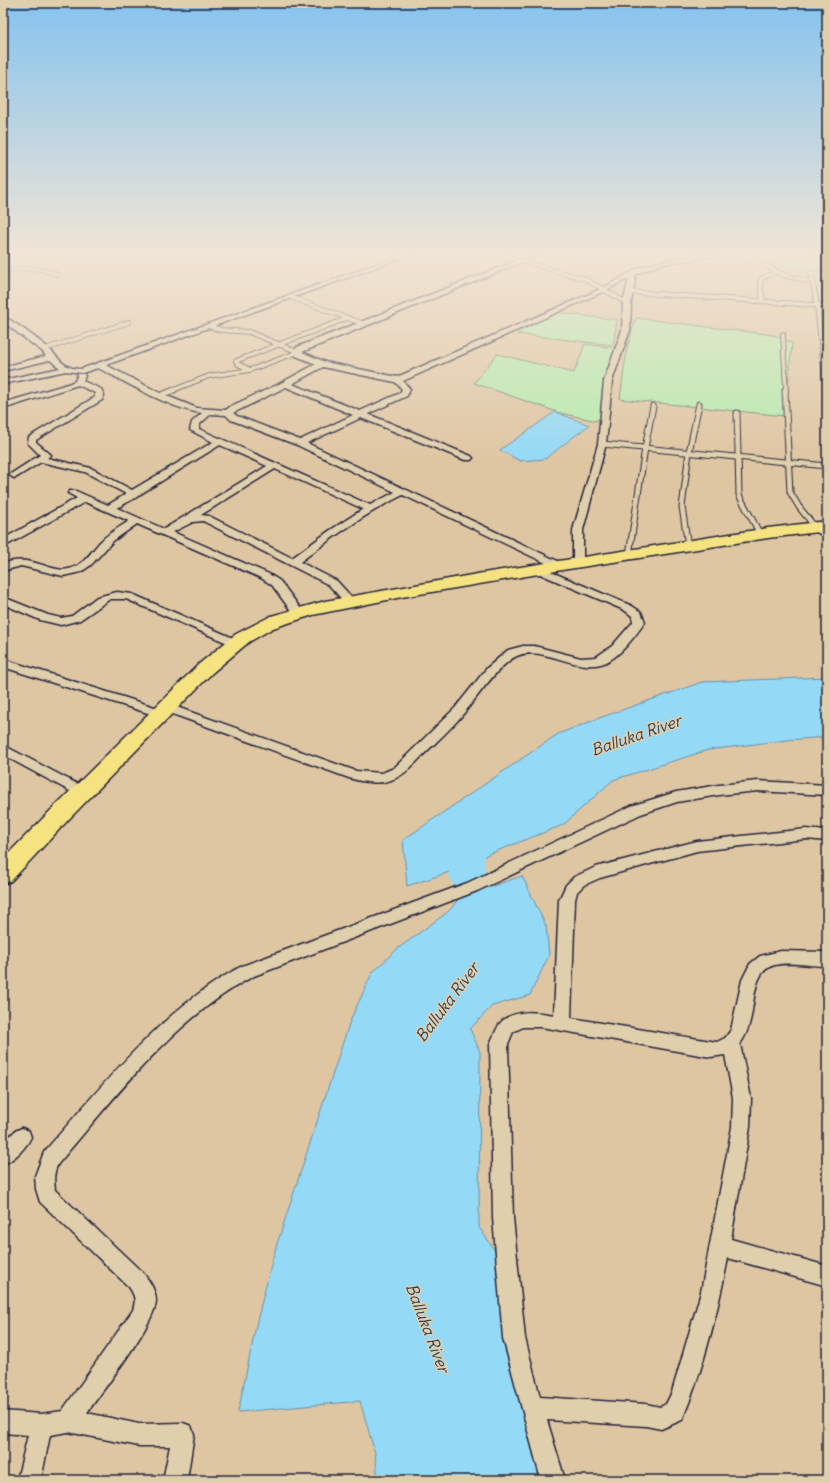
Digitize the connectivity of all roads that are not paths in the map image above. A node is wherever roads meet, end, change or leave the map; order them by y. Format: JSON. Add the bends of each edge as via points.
{"nodes":[{"id":1,"x":9,"y":323,"type":"edge"},
{"id":2,"x":125,"y":323,"type":"edge"},
{"id":3,"x":216,"y":323,"type":"edge"},
{"id":4,"x":333,"y":323,"type":"edge"},
{"id":5,"x":527,"y":323,"type":"edge"},
{"id":6,"x":626,"y":323,"type":"edge"},
{"id":7,"x":819,"y":323,"type":"edge"},
{"id":8,"x":364,"y":324,"type":"edge"},
{"id":9,"x":208,"y":326,"type":"junction"},
{"id":10,"x":783,"y":334,"type":"dead end"},
{"id":11,"x":277,"y":343,"type":"junction"},
{"id":12,"x":45,"y":349,"type":"junction"},
{"id":13,"x":298,"y":352,"type":"junction"},
{"id":14,"x":51,"y":357,"type":"junction"},
{"id":15,"x":322,"y":364,"type":"junction"},
{"id":16,"x":99,"y":365,"type":"junction"},
{"id":17,"x":3,"y":369,"type":"edge"},
{"id":18,"x":66,"y":369,"type":"junction"},
{"id":19,"x":250,"y":370,"type":"junction"},
{"id":20,"x":82,"y":371,"type":"junction"},
{"id":21,"x":398,"y":380,"type":"junction"},
{"id":22,"x":3,"y":382,"type":"edge"},
{"id":23,"x":78,"y":382,"type":"junction"},
{"id":24,"x":285,"y":384,"type":"junction"},
{"id":25,"x":159,"y":396,"type":"junction"},
{"id":26,"x":827,"y":396,"type":"edge"},
{"id":27,"x":699,"y":404,"type":"dead end"},
{"id":28,"x":3,"y":406,"type":"edge"},
{"id":29,"x":653,"y":406,"type":"dead end"},
{"id":30,"x":208,"y":412,"type":"junction"},
{"id":31,"x":228,"y":413,"type":"junction"},
{"id":32,"x":737,"y":413,"type":"dead end"},
{"id":33,"x":360,"y":415,"type":"junction"},
{"id":34,"x":219,"y":442,"type":"junction"},
{"id":35,"x":300,"y":443,"type":"junction"},
{"id":36,"x":602,"y":444,"type":"junction"},
{"id":37,"x":645,"y":448,"type":"junction"},
{"id":38,"x":690,"y":452,"type":"junction"},
{"id":39,"x":739,"y":457,"type":"junction"},
{"id":40,"x":468,"y":458,"type":"dead end"},
{"id":41,"x":38,"y":459,"type":"junction"},
{"id":42,"x":790,"y":462,"type":"junction"},
{"id":43,"x":274,"y":466,"type":"junction"},
{"id":44,"x":827,"y":466,"type":"edge"},
{"id":45,"x":14,"y":475,"type":"dead end"},
{"id":46,"x":402,"y":492,"type":"junction"},
{"id":47,"x":73,"y":493,"type":"dead end"},
{"id":48,"x":134,"y":495,"type":"junction"},
{"id":49,"x":84,"y":498,"type":"junction"},
{"id":50,"x":110,"y":508,"type":"junction"},
{"id":51,"x":369,"y":508,"type":"junction"},
{"id":52,"x":137,"y":520,"type":"junction"},
{"id":53,"x":186,"y":520,"type":"junction"},
{"id":54,"x":823,"y":529,"type":"edge"},
{"id":55,"x":166,"y":532,"type":"junction"},
{"id":56,"x":760,"y":534,"type":"junction"},
{"id":57,"x":5,"y":542,"type":"dead end"},
{"id":58,"x":688,"y":546,"type":"junction"},
{"id":59,"x":630,"y":554,"type":"junction"},
{"id":60,"x":293,"y":563,"type":"junction"},
{"id":61,"x":578,"y":563,"type":"junction"},
{"id":62,"x":558,"y":565,"type":"junction"},
{"id":63,"x":3,"y":568,"type":"edge"},
{"id":64,"x":537,"y":569,"type":"junction"},
{"id":65,"x":3,"y":600,"type":"edge"},
{"id":66,"x":350,"y":602,"type":"junction"},
{"id":67,"x":298,"y":613,"type":"junction"},
{"id":68,"x":236,"y":643,"type":"junction"},
{"id":69,"x":3,"y":663,"type":"edge"},
{"id":70,"x":164,"y":710,"type":"junction"},
{"id":71,"x":3,"y":749,"type":"edge"},
{"id":72,"x":827,"y":790,"type":"edge"},
{"id":73,"x":82,"y":792,"type":"junction"},
{"id":74,"x":827,"y":836,"type":"edge"},
{"id":75,"x":3,"y":875,"type":"edge"},
{"id":76,"x":827,"y":959,"type":"edge"},
{"id":77,"x":562,"y":1023,"type":"junction"},
{"id":78,"x":732,"y":1044,"type":"junction"},
{"id":79,"x":22,"y":1137,"type":"dead end"},
{"id":80,"x":3,"y":1156,"type":"edge"},
{"id":81,"x":720,"y":1246,"type":"junction"},
{"id":82,"x":827,"y":1276,"type":"edge"},
{"id":83,"x":532,"y":1408,"type":"junction"},
{"id":84,"x":68,"y":1421,"type":"junction"},
{"id":85,"x":3,"y":1422,"type":"edge"},
{"id":86,"x":41,"y":1425,"type":"junction"},
{"id":87,"x":29,"y":1480,"type":"edge"},
{"id":88,"x":175,"y":1480,"type":"edge"},
{"id":89,"x":553,"y":1480,"type":"edge"}],
"edges":[{"from":1,"to":12,"type":"street"},
{"from":2,"to":12,"type":"lane"},
{"from":3,"to":9,"type":"street"},
{"from":4,"to":11,"type":"lane"},
{"from":5,"to":21,"type":"street"},
{"from":6,"to":36,"type":"street","via":[[621,347],[608,381]]},
{"from":7,"to":26,"type":"lane"},
{"from":8,"to":13,"type":"street"},
{"from":9,"to":11,"type":"lane","via":[[221,330],[249,332]]},
{"from":9,"to":16,"type":"street"},
{"from":10,"to":42,"type":"lane"},
{"from":11,"to":13,"type":"lane"},
{"from":11,"to":19,"type":"lane","via":[[236,361]]},
{"from":12,"to":14,"type":"street"},
{"from":13,"to":15,"type":"street"},
{"from":13,"to":19,"type":"lane"},
{"from":14,"to":17,"type":"street"},
{"from":14,"to":18,"type":"street"},
{"from":15,"to":21,"type":"street"},
{"from":15,"to":24,"type":"street"},
{"from":16,"to":20,"type":"street"},
{"from":16,"to":25,"type":"street"},
{"from":18,"to":20,"type":"street"},
{"from":18,"to":22,"type":"street"},
{"from":19,"to":25,"type":"lane","via":[[209,376]]},
{"from":20,"to":23,"type":"street"},
{"from":21,"to":33,"type":"street","via":[[405,386],[404,394]]},
{"from":23,"to":28,"type":"street"},
{"from":23,"to":41,"type":"street","via":[[98,391],[99,398],[32,439],[31,442],[46,454]]},
{"from":24,"to":31,"type":"street"},
{"from":24,"to":33,"type":"street"},
{"from":25,"to":30,"type":"street"},
{"from":27,"to":38,"type":"lane"},
{"from":29,"to":37,"type":"lane"},
{"from":30,"to":31,"type":"street"},
{"from":30,"to":34,"type":"street","via":[[195,424],[194,430]]},
{"from":31,"to":35,"type":"street","via":[[234,418]]},
{"from":32,"to":39,"type":"lane"},
{"from":33,"to":35,"type":"street"},
{"from":33,"to":40,"type":"street"},
{"from":34,"to":43,"type":"street"},
{"from":34,"to":48,"type":"street"},
{"from":35,"to":46,"type":"street"},
{"from":36,"to":37,"type":"lane"},
{"from":36,"to":61,"type":"street","via":[[578,530]]},
{"from":37,"to":38,"type":"lane"},
{"from":37,"to":59,"type":"lane"},
{"from":38,"to":39,"type":"lane"},
{"from":38,"to":58,"type":"lane","via":[[682,507]]},
{"from":39,"to":42,"type":"lane"},
{"from":39,"to":56,"type":"lane","via":[[739,495]]},
{"from":41,"to":45,"type":"street"},
{"from":41,"to":48,"type":"street","via":[[88,470]]},
{"from":42,"to":44,"type":"lane"},
{"from":42,"to":54,"type":"lane","via":[[790,492],[799,507]]},
{"from":43,"to":51,"type":"street"},
{"from":43,"to":53,"type":"street"},
{"from":46,"to":51,"type":"street"},
{"from":46,"to":62,"type":"street"},
{"from":47,"to":49,"type":"street"},
{"from":48,"to":50,"type":"street"},
{"from":49,"to":50,"type":"street"},
{"from":49,"to":57,"type":"street"},
{"from":50,"to":52,"type":"street"},
{"from":51,"to":60,"type":"street"},
{"from":52,"to":55,"type":"street"},
{"from":52,"to":63,"type":"street","via":[[109,539],[75,571],[64,572],[21,562],[11,563]]},
{"from":53,"to":55,"type":"street"},
{"from":53,"to":60,"type":"street","via":[[205,518]]},
{"from":54,"to":56,"type":"main road"},
{"from":55,"to":67,"type":"street","via":[[265,576],[276,583]]},
{"from":56,"to":58,"type":"main road"},
{"from":58,"to":59,"type":"main road"},
{"from":59,"to":61,"type":"main road"},
{"from":60,"to":66,"type":"street","via":[[333,583]]},
{"from":61,"to":62,"type":"main road"},
{"from":62,"to":64,"type":"main road"},
{"from":64,"to":66,"type":"main road"},
{"from":64,"to":70,"type":"street","via":[[628,608],[637,614],[639,622],[606,657],[599,661],[580,660],[535,649],[522,649],[504,658],[457,712],[399,771],[388,778],[354,775]]},
{"from":65,"to":68,"type":"street","via":[[54,621],[66,622],[77,617],[103,597],[122,595]]},
{"from":66,"to":67,"type":"main road"},
{"from":67,"to":68,"type":"main road","via":[[254,630]]},
{"from":68,"to":70,"type":"main road"},
{"from":69,"to":70,"type":"street"},
{"from":70,"to":73,"type":"main road"},
{"from":71,"to":73,"type":"street"},
{"from":72,"to":84,"type":"street","via":[[758,786],[719,790],[676,797],[636,810],[472,887],[248,970],[195,1006],[134,1062],[51,1158],[44,1170],[47,1195],[136,1280],[145,1292],[146,1302],[141,1317]]},
{"from":73,"to":75,"type":"main road"},
{"from":74,"to":77,"type":"street","via":[[806,834],[697,846],[596,873],[580,881],[571,889],[567,900]]},
{"from":76,"to":78,"type":"street","via":[[784,956],[766,961],[757,968],[749,983],[739,1033]]},
{"from":77,"to":78,"type":"street","via":[[702,1048],[719,1050]]},
{"from":77,"to":83,"type":"street","via":[[521,1020],[507,1027],[499,1044],[503,1218],[514,1338]]},
{"from":78,"to":81,"type":"street","via":[[742,1098],[741,1127]]},
{"from":79,"to":80,"type":"street"},
{"from":81,"to":82,"type":"street"},
{"from":81,"to":83,"type":"street","via":[[707,1307],[682,1394],[674,1412],[661,1418]]},
{"from":83,"to":89,"type":"street"},
{"from":84,"to":86,"type":"street"},
{"from":84,"to":88,"type":"street","via":[[139,1435],[183,1434]]},
{"from":85,"to":86,"type":"street"},
{"from":86,"to":87,"type":"street"}]}
